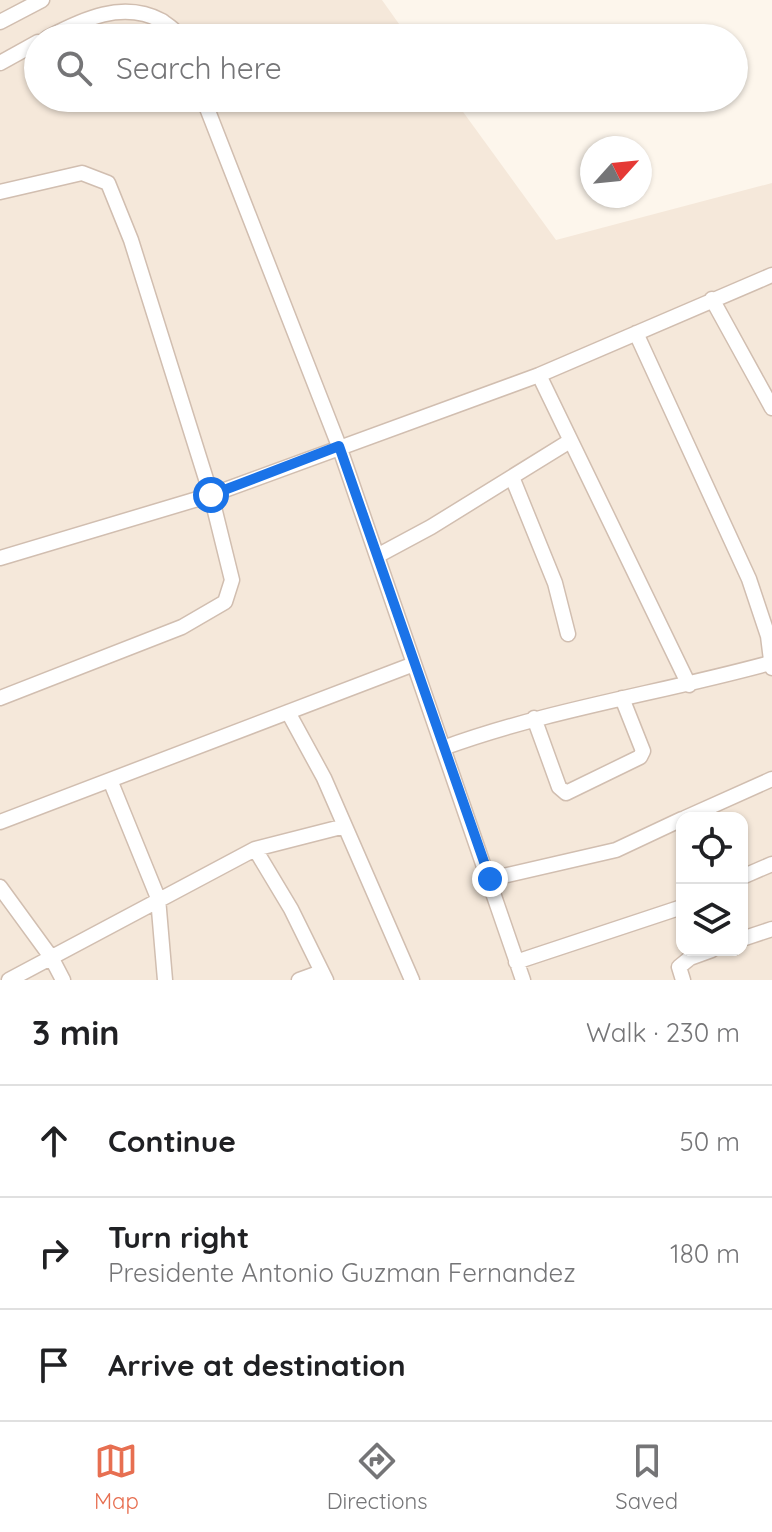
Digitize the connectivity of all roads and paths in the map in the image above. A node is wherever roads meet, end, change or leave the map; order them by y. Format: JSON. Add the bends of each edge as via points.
{"nodes":[{"id":1,"x":42,"y":0,"type":"edge"},
{"id":2,"x":0,"y":22,"type":"edge"},
{"id":3,"x":74,"y":24,"type":"edge"},
{"id":4,"x":164,"y":24,"type":"edge"},
{"id":5,"x":24,"y":50,"type":"edge"},
{"id":6,"x":0,"y":63,"type":"edge"},
{"id":7,"x":208,"y":112,"type":"edge"},
{"id":8,"x":0,"y":192,"type":"edge"},
{"id":9,"x":772,"y":275,"type":"edge"},
{"id":10,"x":712,"y":299,"type":"junction"},
{"id":11,"x":636,"y":333,"type":"junction"},
{"id":12,"x":539,"y":375,"type":"junction"},
{"id":13,"x":772,"y":408,"type":"edge"},
{"id":14,"x":570,"y":441,"type":"junction"},
{"id":15,"x":339,"y":446,"type":"junction"},
{"id":16,"x":512,"y":477,"type":"junction"},
{"id":17,"x":211,"y":495,"type":"junction"},
{"id":18,"x":377,"y":556,"type":"junction"},
{"id":19,"x":0,"y":558,"type":"edge"},
{"id":20,"x":568,"y":634,"type":"dead end"},
{"id":21,"x":414,"y":664,"type":"junction"},
{"id":22,"x":771,"y":665,"type":"edge"},
{"id":23,"x":689,"y":685,"type":"junction"},
{"id":24,"x":0,"y":698,"type":"edge"},
{"id":25,"x":622,"y":698,"type":"junction"},
{"id":26,"x":288,"y":712,"type":"junction"},
{"id":27,"x":534,"y":718,"type":"junction"},
{"id":28,"x":443,"y":748,"type":"junction"},
{"id":29,"x":772,"y":779,"type":"edge"},
{"id":30,"x":110,"y":780,"type":"junction"},
{"id":31,"x":699,"y":812,"type":"edge"},
{"id":32,"x":0,"y":822,"type":"edge"},
{"id":33,"x":676,"y":822,"type":"edge"},
{"id":34,"x":345,"y":826,"type":"junction"},
{"id":35,"x":255,"y":849,"type":"junction"},
{"id":36,"x":772,"y":864,"type":"edge"},
{"id":37,"x":748,"y":874,"type":"edge"},
{"id":38,"x":490,"y":879,"type":"junction"},
{"id":39,"x":0,"y":887,"type":"edge"},
{"id":40,"x":158,"y":898,"type":"junction"},
{"id":41,"x":676,"y":909,"type":"edge"},
{"id":42,"x":772,"y":929,"type":"edge"},
{"id":43,"x":748,"y":937,"type":"edge"},
{"id":44,"x":696,"y":956,"type":"edge"},
{"id":45,"x":51,"y":957,"type":"junction"},
{"id":46,"x":516,"y":962,"type":"junction"},
{"id":47,"x":323,"y":976,"type":"edge"},
{"id":48,"x":9,"y":980,"type":"edge"},
{"id":49,"x":63,"y":980,"type":"edge"},
{"id":50,"x":165,"y":980,"type":"edge"},
{"id":51,"x":299,"y":980,"type":"edge"},
{"id":52,"x":412,"y":980,"type":"edge"},
{"id":53,"x":523,"y":980,"type":"edge"},
{"id":54,"x":683,"y":980,"type":"edge"}],
"edges":[{"from":1,"to":2,"type":"street"},
{"from":3,"to":4,"type":"street","via":[[99,11],[133,7]]},
{"from":5,"to":6,"type":"street"},
{"from":7,"to":15,"type":"street"},
{"from":8,"to":17,"type":"street","via":[[82,173],[108,183]]},
{"from":9,"to":10,"type":"street"},
{"from":10,"to":11,"type":"street"},
{"from":10,"to":13,"type":"street"},
{"from":11,"to":12,"type":"street"},
{"from":11,"to":22,"type":"street","via":[[749,579],[768,636]]},
{"from":12,"to":14,"type":"street"},
{"from":12,"to":15,"type":"street"},
{"from":14,"to":16,"type":"street"},
{"from":14,"to":23,"type":"street"},
{"from":15,"to":17,"type":"street"},
{"from":15,"to":18,"type":"street"},
{"from":16,"to":18,"type":"street"},
{"from":16,"to":20,"type":"street","via":[[555,583]]},
{"from":17,"to":19,"type":"street"},
{"from":17,"to":24,"type":"street","via":[[232,580],[225,602],[182,627]]},
{"from":18,"to":21,"type":"street"},
{"from":21,"to":26,"type":"street"},
{"from":21,"to":28,"type":"street"},
{"from":22,"to":23,"type":"street"},
{"from":23,"to":25,"type":"street"},
{"from":25,"to":27,"type":"street"},
{"from":25,"to":27,"type":"street","via":[[643,751],[640,757],[566,793],[559,787]]},
{"from":26,"to":30,"type":"street"},
{"from":26,"to":34,"type":"street"},
{"from":27,"to":28,"type":"street"},
{"from":28,"to":38,"type":"street"},
{"from":29,"to":31,"type":"street"},
{"from":30,"to":32,"type":"street"},
{"from":30,"to":40,"type":"street"},
{"from":33,"to":38,"type":"street","via":[[616,850]]},
{"from":34,"to":35,"type":"street"},
{"from":34,"to":52,"type":"street"},
{"from":35,"to":40,"type":"street"},
{"from":35,"to":47,"type":"street"},
{"from":36,"to":37,"type":"street"},
{"from":38,"to":46,"type":"street"},
{"from":39,"to":45,"type":"street"},
{"from":40,"to":45,"type":"street"},
{"from":40,"to":50,"type":"street"},
{"from":41,"to":46,"type":"street"},
{"from":42,"to":43,"type":"street"},
{"from":44,"to":54,"type":"street","via":[[679,967]]},
{"from":45,"to":48,"type":"street"},
{"from":45,"to":49,"type":"street"},
{"from":46,"to":53,"type":"street"},
{"from":47,"to":51,"type":"street"}]}
